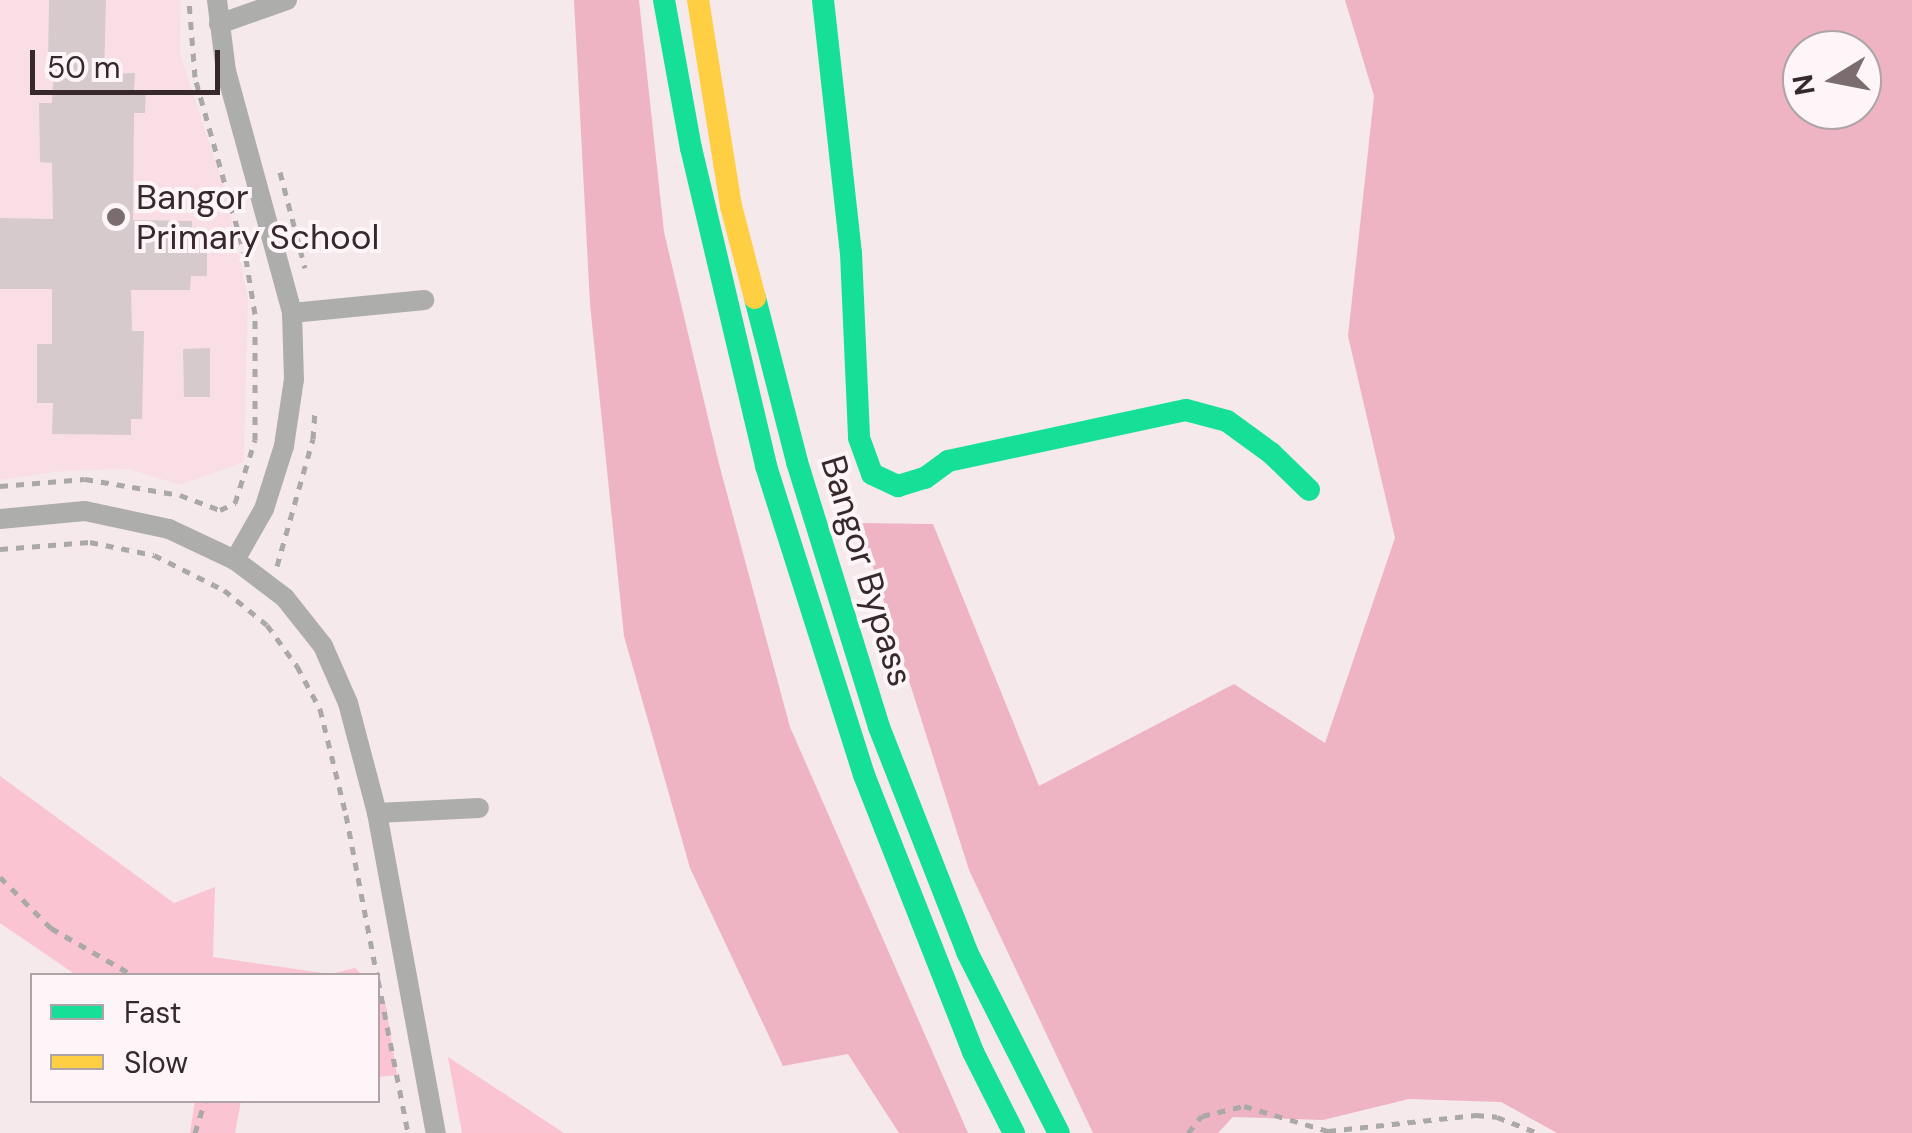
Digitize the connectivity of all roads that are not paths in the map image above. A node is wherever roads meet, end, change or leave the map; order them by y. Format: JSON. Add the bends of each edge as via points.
{"nodes":[{"id":1,"x":217,"y":0,"type":"edge"},
{"id":2,"x":287,"y":0,"type":"edge"},
{"id":3,"x":664,"y":0,"type":"edge"},
{"id":4,"x":698,"y":0,"type":"edge"},
{"id":5,"x":823,"y":0,"type":"edge"},
{"id":6,"x":219,"y":24,"type":"junction"},
{"id":7,"x":424,"y":300,"type":"dead end"},
{"id":8,"x":292,"y":313,"type":"junction"},
{"id":9,"x":1309,"y":490,"type":"dead end"},
{"id":10,"x":0,"y":519,"type":"edge"},
{"id":11,"x":236,"y":560,"type":"junction"},
{"id":12,"x":479,"y":808,"type":"dead end"},
{"id":13,"x":377,"y":814,"type":"junction"},
{"id":14,"x":436,"y":1133,"type":"edge"},
{"id":15,"x":1014,"y":1133,"type":"edge"},
{"id":16,"x":1059,"y":1133,"type":"edge"}],
"edges":[{"from":1,"to":6,"type":"street"},
{"from":2,"to":6,"type":"street"},
{"from":3,"to":15,"type":"main road","name":"Bangor Bypass","via":[[691,148],[766,466],[864,774],[974,1052]]},
{"from":4,"to":16,"type":"main road","name":"Bangor Bypass","via":[[736,224],[797,462],[879,726],[967,952]]},
{"from":5,"to":9,"type":"main road","via":[[851,252],[859,438],[872,474],[898,486],[948,460],[1186,410],[1227,422]]},
{"from":6,"to":8,"type":"street"},
{"from":7,"to":8,"type":"street"},
{"from":8,"to":11,"type":"street","via":[[294,379],[284,446],[264,508]]},
{"from":10,"to":11,"type":"street","via":[[85,512],[169,529]]},
{"from":11,"to":13,"type":"street","via":[[285,598],[323,646],[348,702]]},
{"from":12,"to":13,"type":"street"},
{"from":13,"to":14,"type":"street"}]}
